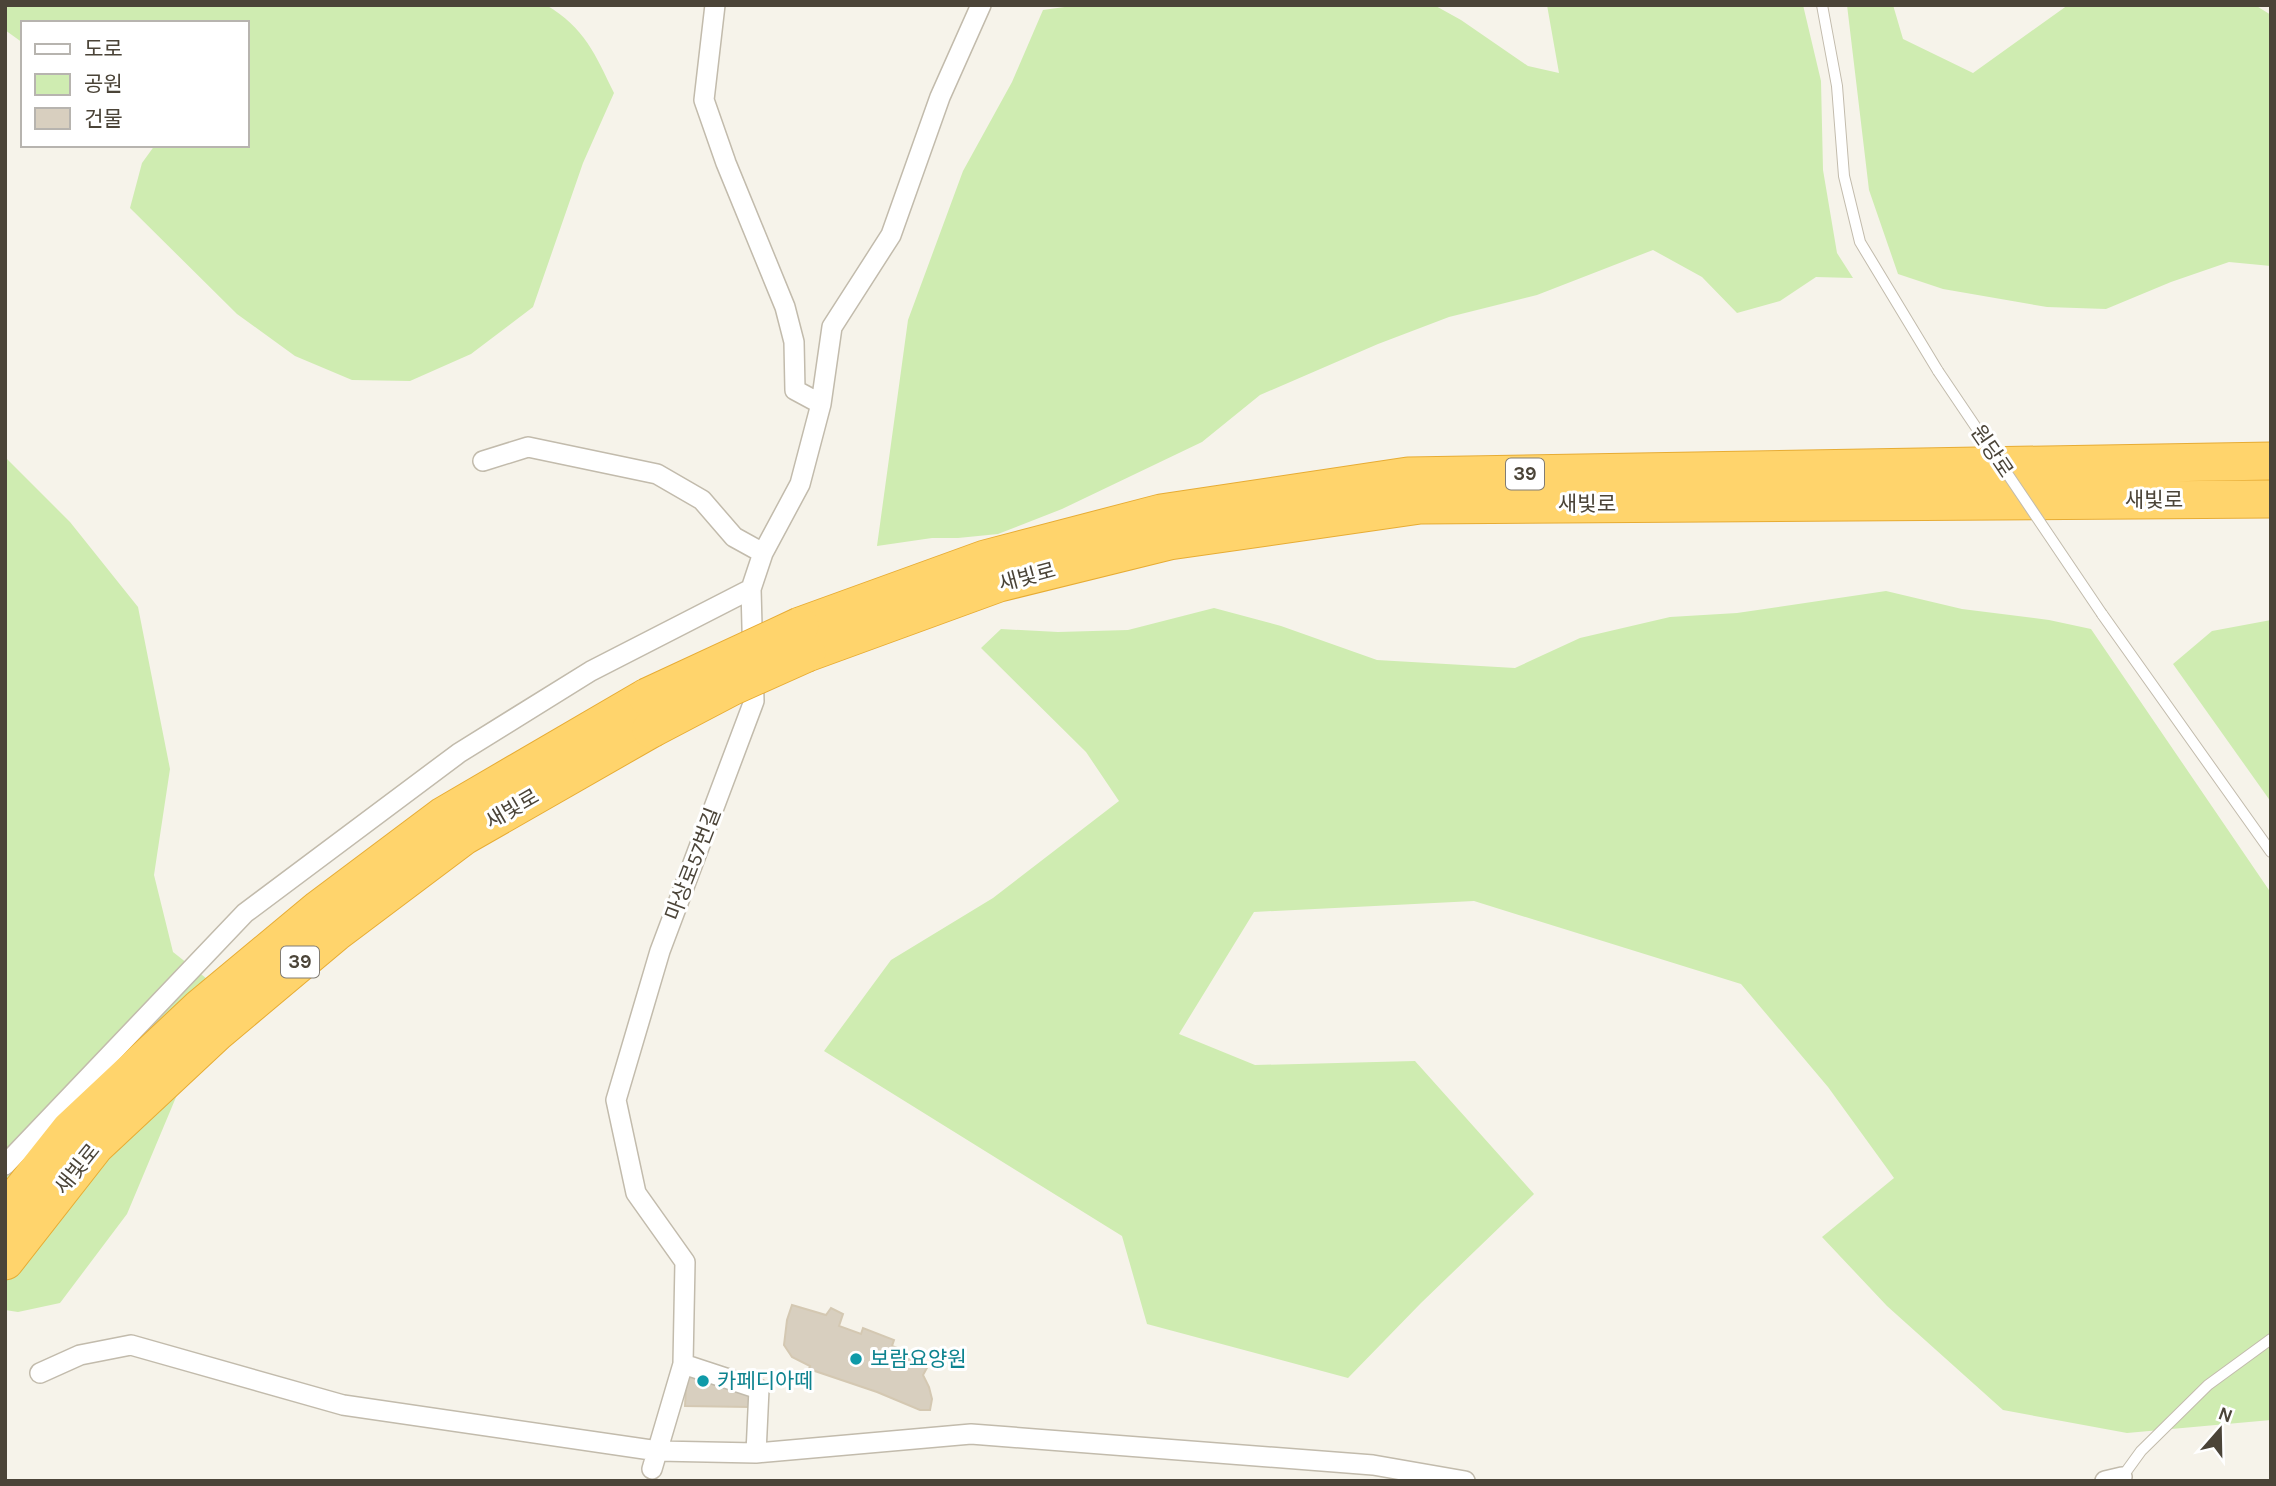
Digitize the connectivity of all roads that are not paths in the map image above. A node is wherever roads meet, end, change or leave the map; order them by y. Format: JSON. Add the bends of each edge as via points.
{"nodes":[{"id":1,"x":715,"y":5,"type":"edge"},
{"id":2,"x":981,"y":5,"type":"edge"},
{"id":3,"x":1822,"y":5,"type":"edge"},
{"id":4,"x":821,"y":404,"type":"junction"},
{"id":5,"x":483,"y":461,"type":"dead end"},
{"id":6,"x":2271,"y":461,"type":"edge"},
{"id":7,"x":2271,"y":499,"type":"edge"},
{"id":8,"x":764,"y":552,"type":"junction"},
{"id":9,"x":751,"y":589,"type":"junction"},
{"id":10,"x":803,"y":640,"type":"junction"},
{"id":11,"x":649,"y":713,"type":"junction"},
{"id":12,"x":2271,"y":852,"type":"edge"},
{"id":13,"x":5,"y":1165,"type":"edge"},
{"id":14,"x":5,"y":1212,"type":"edge"},
{"id":15,"x":5,"y":1261,"type":"edge"},
{"id":16,"x":2271,"y":1339,"type":"edge"},
{"id":17,"x":683,"y":1364,"type":"junction"},
{"id":18,"x":40,"y":1373,"type":"dead end"},
{"id":19,"x":756,"y":1453,"type":"junction"},
{"id":20,"x":655,"y":1460,"type":"junction"},
{"id":21,"x":2115,"y":1480,"type":"edge"},
{"id":22,"x":1465,"y":1481,"type":"edge"}],
"edges":[{"from":1,"to":4,"type":"street","via":[[704,100],[785,307],[794,342],[795,390]]},
{"from":2,"to":4,"type":"street","name":"마상로57번길","via":[[940,97],[891,235],[832,327]]},
{"from":3,"to":12,"type":"lane","name":"원당로","bridge":true,"via":[[1837,86],[1844,176],[1860,242],[1938,371]]},
{"from":4,"to":8,"type":"street","name":"마상로57번길","via":[[800,484]]},
{"from":5,"to":8,"type":"street","via":[[528,447],[657,474],[702,500],[734,537]]},
{"from":6,"to":10,"type":"highway","name":"새빛로","number":"39","via":[[1408,476],[1161,513],[985,559]]},
{"from":7,"to":10,"type":"highway","name":"새빛로","number":"39","via":[[1420,505],[1168,541],[999,583]]},
{"from":8,"to":9,"type":"street","name":"마상로57번길"},
{"from":9,"to":13,"type":"street","via":[[590,671],[459,753],[245,912]]},
{"from":9,"to":17,"type":"street","name":"마상로57번길","via":[[754,701],[660,951],[616,1100],[636,1193],[685,1262]]},
{"from":10,"to":11,"type":"highway","name":"새빛로","number":"39","bridge":true,"via":[[731,688]]},
{"from":11,"to":14,"type":"highway","name":"새빛로","number":"39","via":[[443,816],[319,909],[200,1008],[70,1130]]},
{"from":11,"to":15,"type":"highway","name":"새빛로","number":"39","via":[[464,836],[335,933],[216,1032],[95,1146]]},
{"from":16,"to":21,"type":"lane","via":[[2208,1385]]},
{"from":17,"to":19,"type":"street","via":[[760,1389]]},
{"from":17,"to":20,"type":"street","name":"마상로57번길"},
{"from":18,"to":20,"type":"street","via":[[80,1355],[131,1345],[343,1405]]},
{"from":19,"to":20,"type":"street"},
{"from":19,"to":22,"type":"street","via":[[971,1434],[1373,1465]]}]}
